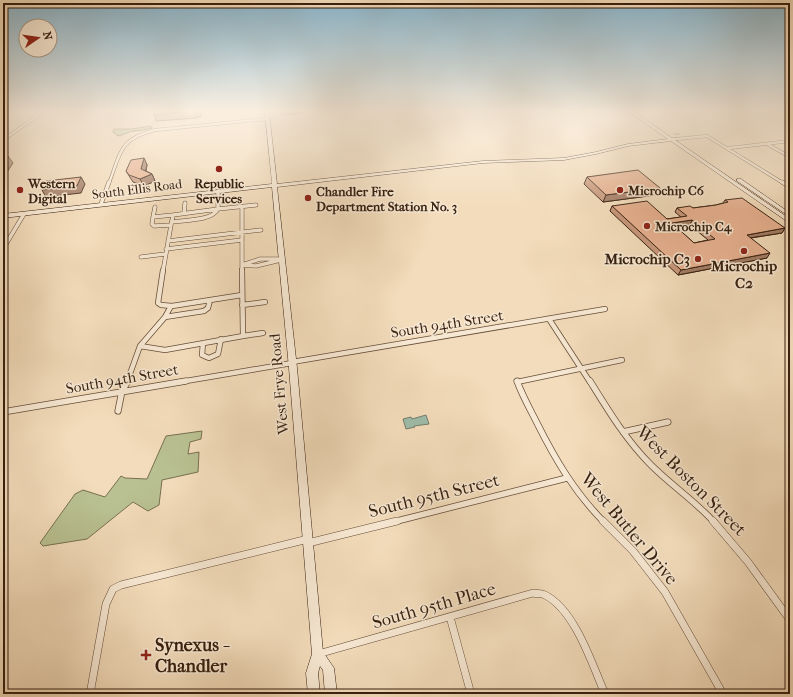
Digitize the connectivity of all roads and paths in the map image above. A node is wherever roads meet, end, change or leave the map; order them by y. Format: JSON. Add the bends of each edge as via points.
{"nodes":[{"id":1,"x":124,"y":145,"type":"edge"},
{"id":2,"x":270,"y":145,"type":"edge"},
{"id":3,"x":632,"y":145,"type":"edge"},
{"id":4,"x":678,"y":145,"type":"edge"},
{"id":5,"x":686,"y":145,"type":"edge"},
{"id":6,"x":722,"y":145,"type":"edge"},
{"id":7,"x":762,"y":145,"type":"edge"},
{"id":8,"x":768,"y":145,"type":"edge"},
{"id":9,"x":728,"y":148,"type":"junction"},
{"id":10,"x":790,"y":158,"type":"edge"},
{"id":11,"x":274,"y":185,"type":"junction"},
{"id":12,"x":790,"y":187,"type":"edge"},
{"id":13,"x":218,"y":191,"type":"junction"},
{"id":14,"x":101,"y":204,"type":"junction"},
{"id":15,"x":185,"y":204,"type":"dead end"},
{"id":16,"x":256,"y":205,"type":"dead end"},
{"id":17,"x":155,"y":207,"type":"dead end"},
{"id":18,"x":242,"y":207,"type":"junction"},
{"id":19,"x":218,"y":209,"type":"junction"},
{"id":20,"x":184,"y":213,"type":"junction"},
{"id":21,"x":24,"y":214,"type":"junction"},
{"id":22,"x":173,"y":214,"type":"junction"},
{"id":23,"x":790,"y":215,"type":"edge"},
{"id":24,"x":3,"y":216,"type":"edge"},
{"id":25,"x":153,"y":217,"type":"junction"},
{"id":26,"x":790,"y":221,"type":"edge"},
{"id":27,"x":171,"y":223,"type":"junction"},
{"id":28,"x":261,"y":230,"type":"dead end"},
{"id":29,"x":242,"y":232,"type":"junction"},
{"id":30,"x":242,"y":240,"type":"junction"},
{"id":31,"x":168,"y":241,"type":"junction"},
{"id":32,"x":3,"y":249,"type":"edge"},
{"id":33,"x":165,"y":252,"type":"junction"},
{"id":34,"x":141,"y":257,"type":"dead end"},
{"id":35,"x":282,"y":260,"type":"junction"},
{"id":36,"x":242,"y":265,"type":"junction"},
{"id":37,"x":242,"y":295,"type":"junction"},
{"id":38,"x":210,"y":300,"type":"junction"},
{"id":39,"x":265,"y":302,"type":"dead end"},
{"id":40,"x":242,"y":305,"type":"junction"},
{"id":41,"x":171,"y":306,"type":"junction"},
{"id":42,"x":605,"y":309,"type":"dead end"},
{"id":43,"x":165,"y":317,"type":"junction"},
{"id":44,"x":549,"y":319,"type":"junction"},
{"id":45,"x":263,"y":333,"type":"dead end"},
{"id":46,"x":242,"y":336,"type":"junction"},
{"id":47,"x":221,"y":339,"type":"junction"},
{"id":48,"x":203,"y":343,"type":"junction"},
{"id":49,"x":140,"y":346,"type":"junction"},
{"id":50,"x":622,"y":360,"type":"dead end"},
{"id":51,"x":292,"y":362,"type":"junction"},
{"id":52,"x":581,"y":368,"type":"junction"},
{"id":53,"x":122,"y":392,"type":"junction"},
{"id":54,"x":118,"y":411,"type":"dead end"},
{"id":55,"x":3,"y":412,"type":"edge"},
{"id":56,"x":668,"y":422,"type":"dead end"},
{"id":57,"x":623,"y":432,"type":"junction"},
{"id":58,"x":567,"y":478,"type":"junction"},
{"id":59,"x":308,"y":541,"type":"junction"},
{"id":60,"x":450,"y":616,"type":"junction"},
{"id":61,"x":790,"y":620,"type":"edge"},
{"id":62,"x":318,"y":654,"type":"junction"},
{"id":63,"x":90,"y":694,"type":"edge"},
{"id":64,"x":314,"y":694,"type":"edge"},
{"id":65,"x":331,"y":694,"type":"edge"},
{"id":66,"x":471,"y":694,"type":"edge"},
{"id":67,"x":605,"y":694,"type":"edge"},
{"id":68,"x":723,"y":694,"type":"edge"}],
"edges":[{"from":1,"to":14,"type":"street"},
{"from":2,"to":11,"type":"street","name":"West Frye Road"},
{"from":3,"to":11,"type":"street","name":"South Ellis Road","via":[[570,158],[496,160]]},
{"from":4,"to":26,"type":"street"},
{"from":5,"to":23,"type":"street"},
{"from":6,"to":9,"type":"street"},
{"from":7,"to":9,"type":"street"},
{"from":8,"to":10,"type":"street"},
{"from":9,"to":12,"type":"street"},
{"from":11,"to":13,"type":"street","name":"South Ellis Road"},
{"from":11,"to":35,"type":"street","name":"West Frye Road"},
{"from":13,"to":14,"type":"street","name":"South Ellis Road"},
{"from":13,"to":19,"type":"street"},
{"from":14,"to":21,"type":"street","name":"South Ellis Road"},
{"from":15,"to":20,"type":"street"},
{"from":16,"to":18,"type":"street"},
{"from":17,"to":25,"type":"street"},
{"from":18,"to":19,"type":"street"},
{"from":18,"to":29,"type":"street"},
{"from":19,"to":20,"type":"street"},
{"from":19,"to":27,"type":"street","via":[[216,214],[210,217]]},
{"from":20,"to":22,"type":"street"},
{"from":21,"to":24,"type":"street","name":"South Ellis Road"},
{"from":21,"to":32,"type":"street"},
{"from":22,"to":25,"type":"street"},
{"from":22,"to":27,"type":"street"},
{"from":25,"to":27,"type":"street","via":[[154,226]]},
{"from":27,"to":31,"type":"street"},
{"from":28,"to":29,"type":"street"},
{"from":29,"to":30,"type":"street"},
{"from":29,"to":31,"type":"street"},
{"from":30,"to":33,"type":"street"},
{"from":30,"to":36,"type":"street"},
{"from":31,"to":33,"type":"street"},
{"from":33,"to":34,"type":"street"},
{"from":33,"to":41,"type":"street","via":[[158,302]]},
{"from":35,"to":36,"type":"street","via":[[247,267]]},
{"from":35,"to":51,"type":"street","name":"West Frye Road"},
{"from":36,"to":37,"type":"street"},
{"from":37,"to":38,"type":"street"},
{"from":37,"to":40,"type":"street"},
{"from":38,"to":41,"type":"street"},
{"from":38,"to":43,"type":"street","via":[[208,308],[204,311]]},
{"from":39,"to":40,"type":"street"},
{"from":40,"to":46,"type":"street"},
{"from":41,"to":43,"type":"street"},
{"from":42,"to":44,"type":"street","name":"South 94th Street"},
{"from":43,"to":49,"type":"street"},
{"from":44,"to":51,"type":"street","name":"South 94th Street"},
{"from":44,"to":52,"type":"street","name":"West Boston Street"},
{"from":45,"to":46,"type":"street"},
{"from":46,"to":47,"type":"street"},
{"from":47,"to":48,"type":"street"},
{"from":47,"to":48,"type":"street","via":[[218,354],[209,358],[202,355]]},
{"from":48,"to":49,"type":"street","via":[[165,350]]},
{"from":49,"to":53,"type":"street"},
{"from":50,"to":52,"type":"street"},
{"from":51,"to":53,"type":"street","name":"South 94th Street"},
{"from":51,"to":59,"type":"street","name":"West Frye Road"},
{"from":52,"to":57,"type":"street","name":"West Boston Street"},
{"from":52,"to":58,"type":"street","name":"West Butler Drive","via":[[517,382],[550,450]]},
{"from":53,"to":54,"type":"street"},
{"from":53,"to":55,"type":"street","name":"South 94th Street"},
{"from":56,"to":57,"type":"street"},
{"from":57,"to":61,"type":"street","name":"West Boston Street","via":[[636,450],[701,508],[726,535]]},
{"from":58,"to":59,"type":"street","name":"South 95th Street"},
{"from":58,"to":68,"type":"street","name":"West Butler Drive","via":[[593,511],[633,551],[665,592]]},
{"from":59,"to":62,"type":"street","name":"West Frye Road"},
{"from":59,"to":63,"type":"street","name":"South 95th Street","via":[[113,589],[106,604]]},
{"from":60,"to":62,"type":"street","name":"South 95th Place"},
{"from":60,"to":66,"type":"street"},
{"from":60,"to":67,"type":"street","name":"South 95th Place","via":[[533,593],[546,595],[556,602],[570,619]]},
{"from":62,"to":64,"type":"street","name":"West Frye Road","via":[[312,673]]},
{"from":62,"to":65,"type":"street","name":"West Frye Road","via":[[328,668]]}]}
